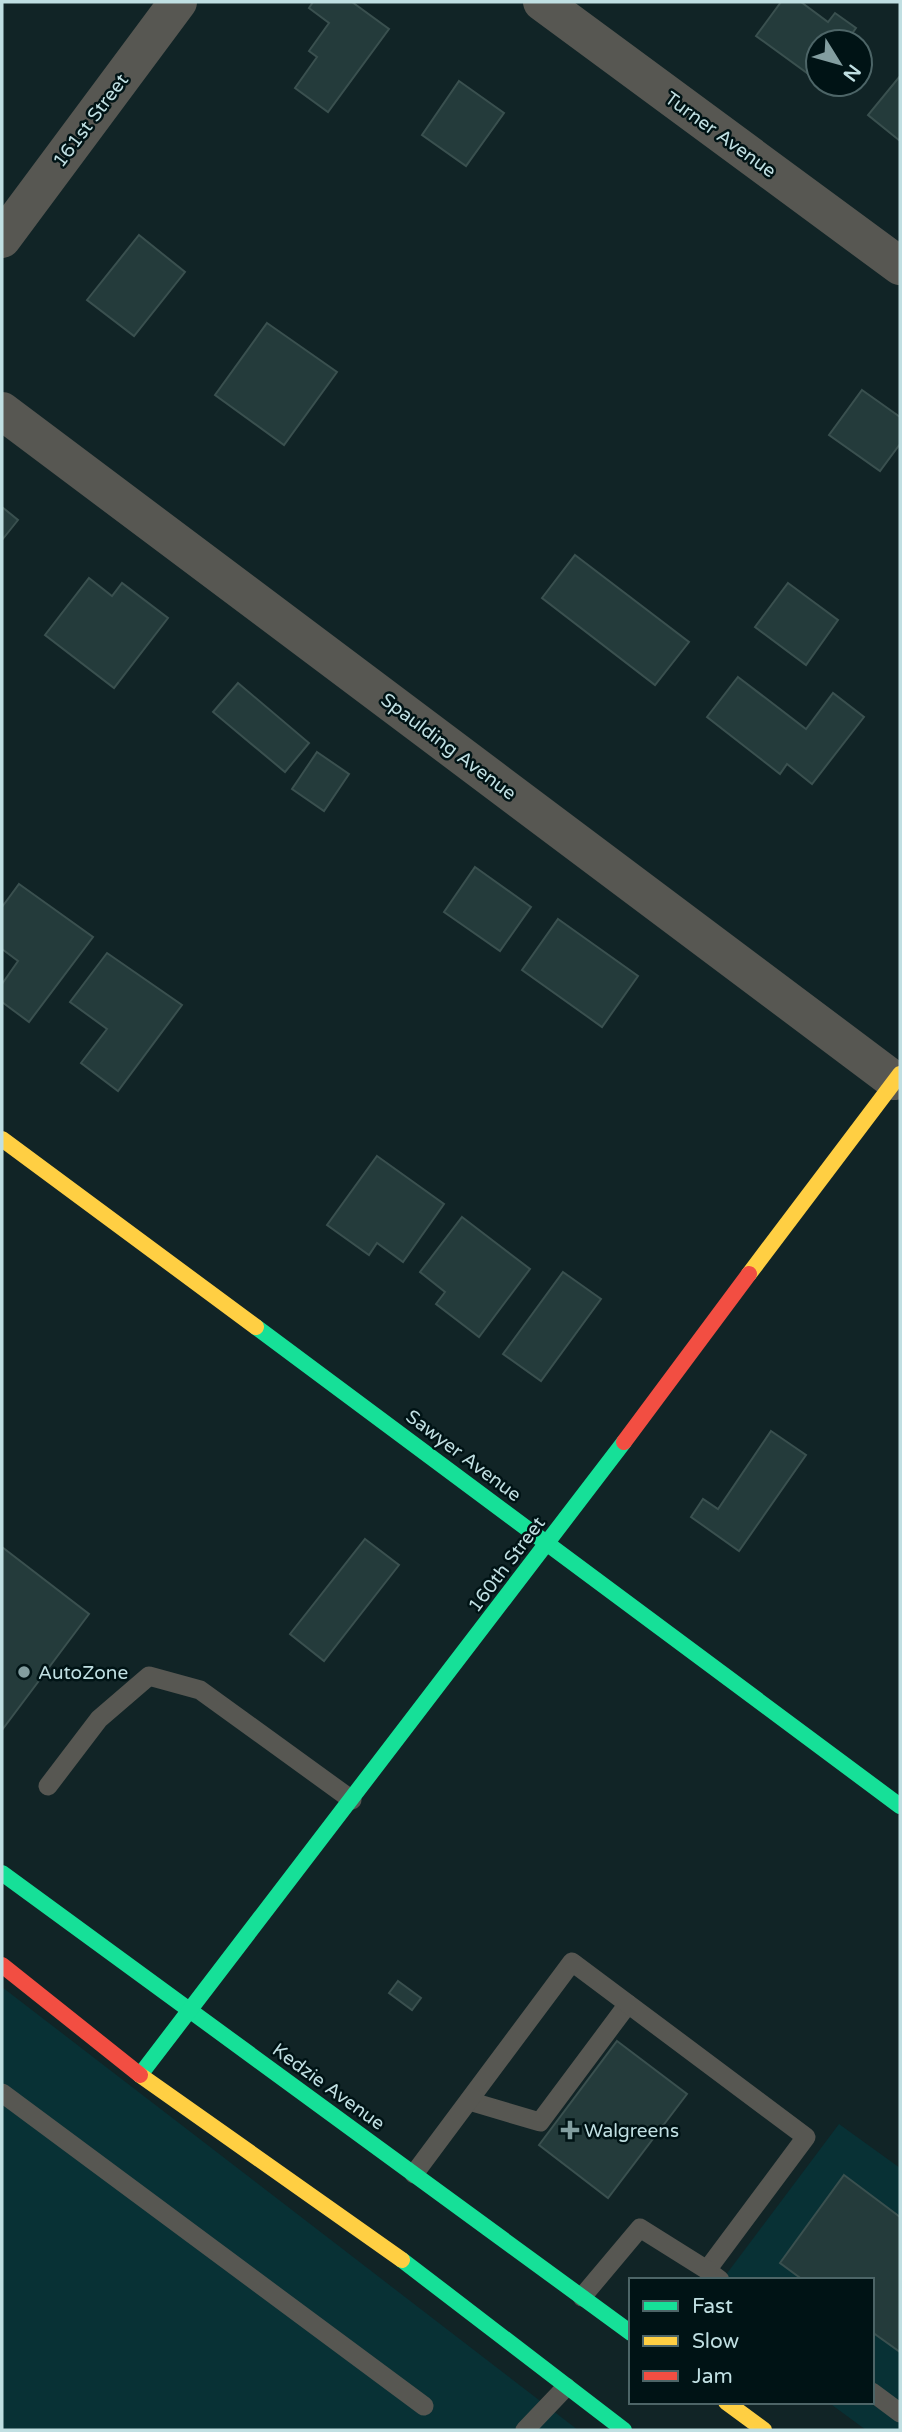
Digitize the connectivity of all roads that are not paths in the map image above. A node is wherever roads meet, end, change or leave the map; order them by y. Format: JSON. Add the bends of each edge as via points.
{"nodes":[{"id":1,"x":178,"y":2,"type":"edge"},
{"id":2,"x":542,"y":2,"type":"edge"},
{"id":3,"x":2,"y":239,"type":"edge"},
{"id":4,"x":900,"y":266,"type":"edge"},
{"id":5,"x":2,"y":411,"type":"edge"},
{"id":6,"x":898,"y":1078,"type":"edge"},
{"id":7,"x":2,"y":1139,"type":"edge"},
{"id":8,"x":547,"y":1544,"type":"junction"},
{"id":9,"x":48,"y":1786,"type":"dead end"},
{"id":10,"x":352,"y":1800,"type":"junction"},
{"id":11,"x":900,"y":1806,"type":"edge"},
{"id":12,"x":2,"y":1873,"type":"edge"},
{"id":13,"x":2,"y":1965,"type":"edge"},
{"id":14,"x":628,"y":2004,"type":"junction"},
{"id":15,"x":191,"y":2011,"type":"junction"},
{"id":16,"x":140,"y":2075,"type":"junction"},
{"id":17,"x":2,"y":2093,"type":"edge"},
{"id":18,"x":470,"y":2101,"type":"junction"},
{"id":19,"x":414,"y":2174,"type":"junction"},
{"id":20,"x":713,"y":2275,"type":"edge"},
{"id":21,"x":582,"y":2297,"type":"junction"},
{"id":22,"x":629,"y":2332,"type":"edge"},
{"id":23,"x":566,"y":2386,"type":"junction"},
{"id":24,"x":874,"y":2394,"type":"edge"},
{"id":25,"x":729,"y":2404,"type":"edge"},
{"id":26,"x":424,"y":2406,"type":"dead end"},
{"id":27,"x":900,"y":2413,"type":"edge"},
{"id":28,"x":525,"y":2430,"type":"edge"},
{"id":29,"x":624,"y":2430,"type":"edge"},
{"id":30,"x":764,"y":2430,"type":"edge"}],
"edges":[{"from":1,"to":3,"type":"street","name":"161st Street"},
{"from":2,"to":4,"type":"street","name":"Turner Avenue"},
{"from":5,"to":6,"type":"street","name":"Spaulding Avenue"},
{"from":6,"to":8,"type":"street","name":"160th Street"},
{"from":7,"to":8,"type":"street","name":"Sawyer Avenue"},
{"from":8,"to":10,"type":"street","name":"160th Street"},
{"from":8,"to":11,"type":"street","name":"Sawyer Avenue"},
{"from":9,"to":10,"type":"lane","via":[[99,1719],[149,1676],[200,1689]]},
{"from":10,"to":15,"type":"street","name":"160th Street"},
{"from":12,"to":15,"type":"street","name":"Kedzie Avenue"},
{"from":13,"to":16,"type":"street"},
{"from":14,"to":18,"type":"lane","via":[[540,2122]]},
{"from":14,"to":18,"type":"lane","via":[[572,1962]]},
{"from":14,"to":20,"type":"lane","via":[[806,2137]]},
{"from":15,"to":16,"type":"street","name":"160th Street"},
{"from":15,"to":19,"type":"street","name":"Kedzie Avenue"},
{"from":16,"to":23,"type":"street","via":[[450,2294]]},
{"from":17,"to":26,"type":"lane"},
{"from":18,"to":19,"type":"lane"},
{"from":19,"to":21,"type":"street","name":"Kedzie Avenue"},
{"from":20,"to":21,"type":"lane","via":[[640,2228]]},
{"from":21,"to":22,"type":"street","name":"Kedzie Avenue"},
{"from":23,"to":28,"type":"lane"},
{"from":23,"to":29,"type":"street"},
{"from":24,"to":27,"type":"lane"},
{"from":25,"to":30,"type":"street"}]}
